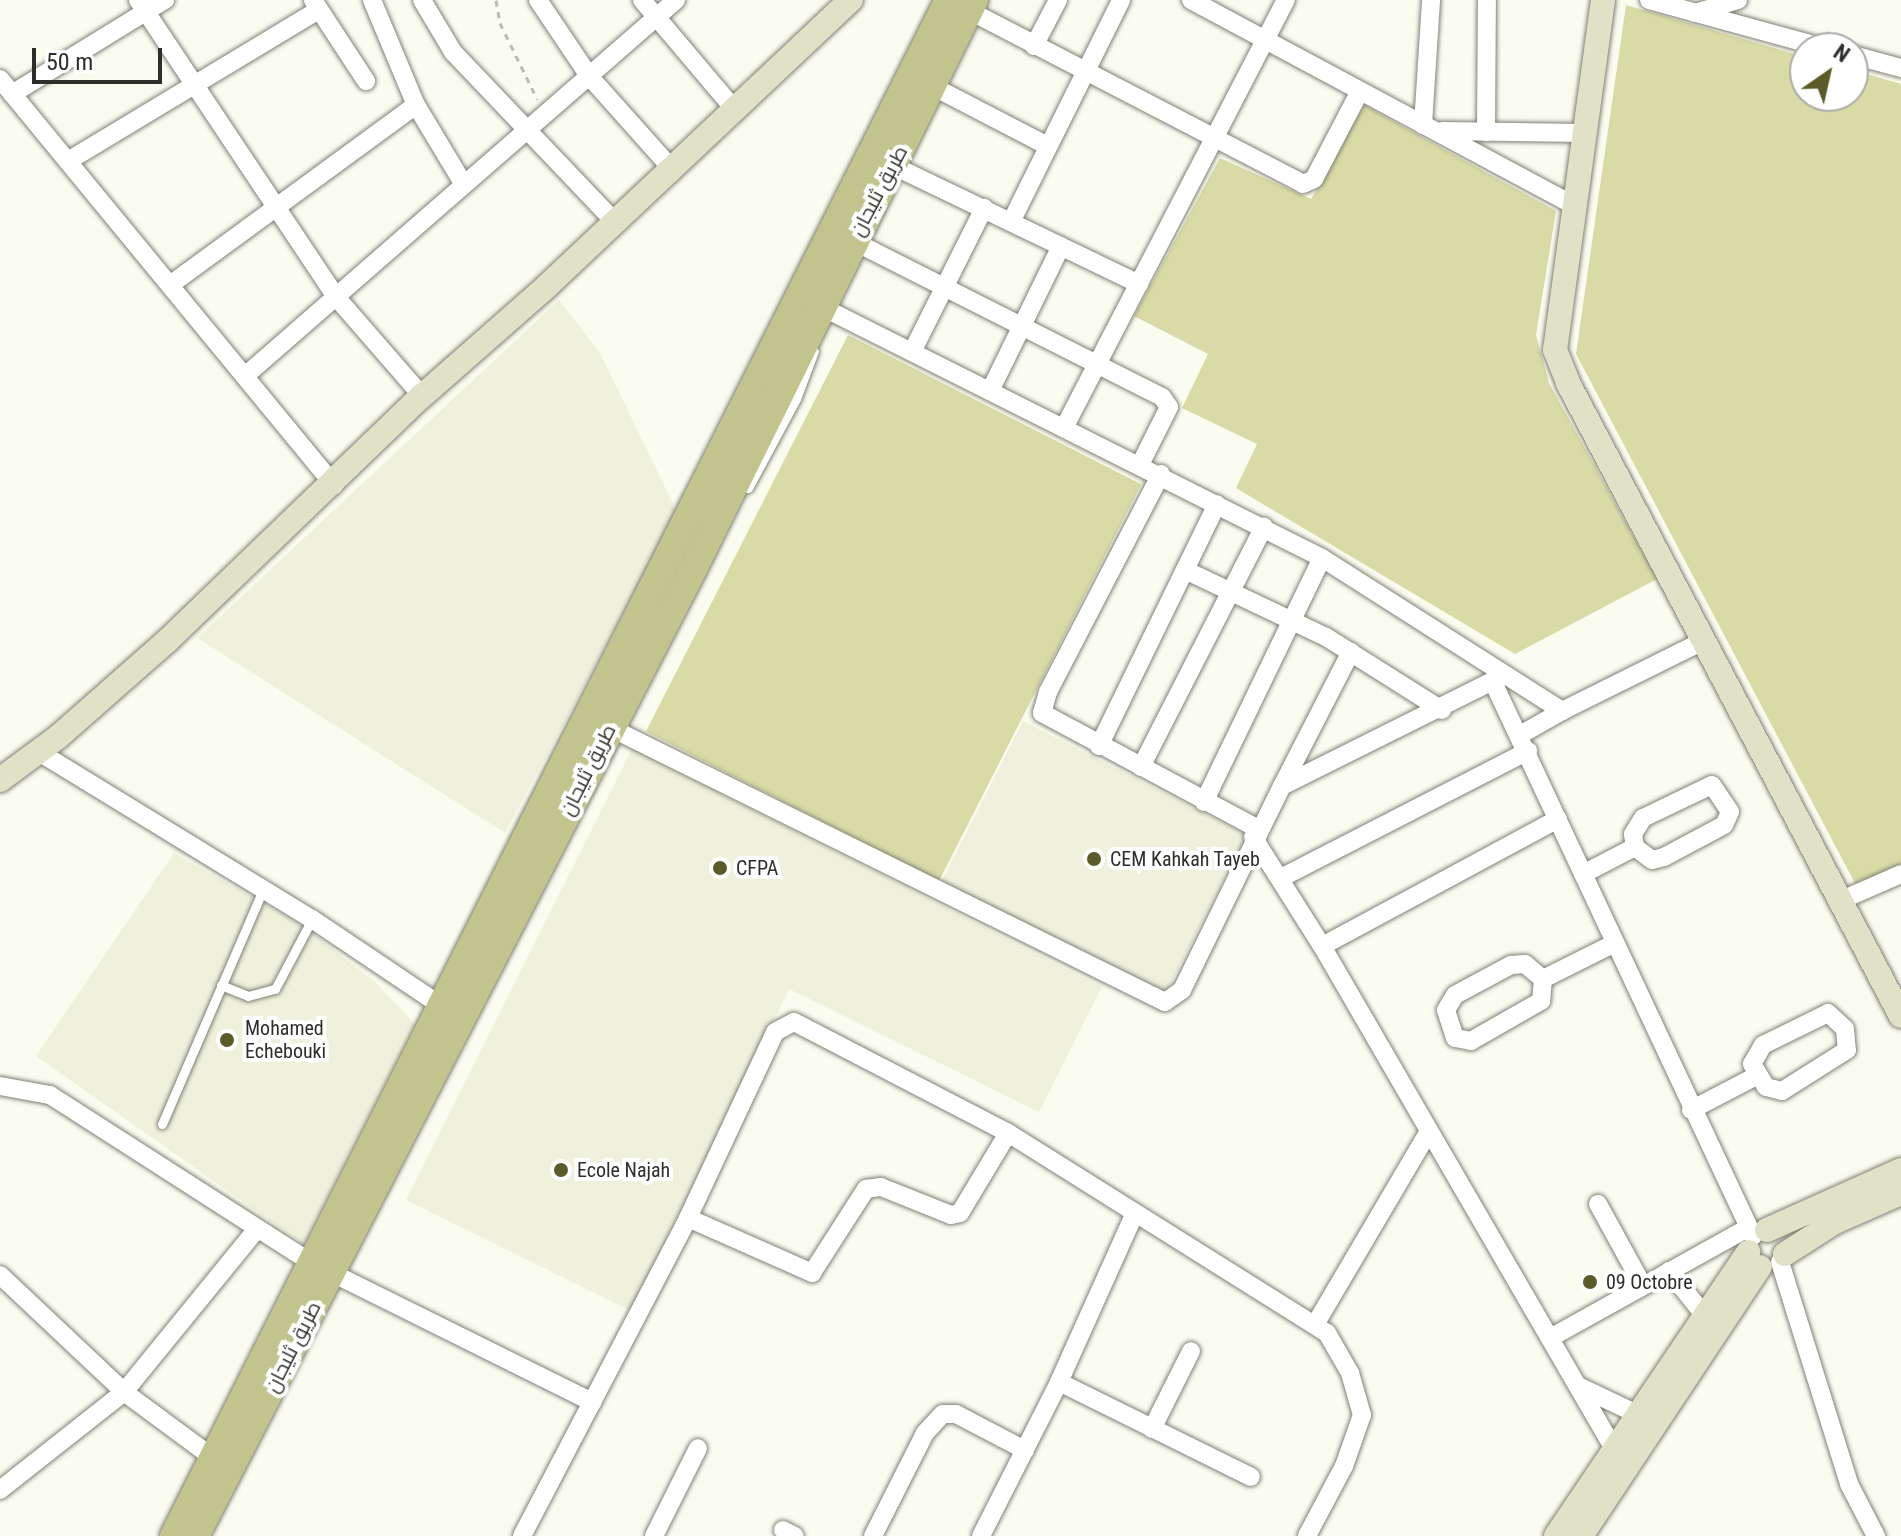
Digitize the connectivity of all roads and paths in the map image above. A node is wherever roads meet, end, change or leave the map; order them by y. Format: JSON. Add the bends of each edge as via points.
{"nodes":[{"id":1,"x":165,"y":0,"type":"edge"},
{"id":2,"x":372,"y":0,"type":"edge"},
{"id":3,"x":422,"y":0,"type":"edge"},
{"id":4,"x":496,"y":0,"type":"edge"},
{"id":5,"x":538,"y":0,"type":"edge"},
{"id":6,"x":642,"y":0,"type":"edge"},
{"id":7,"x":676,"y":0,"type":"edge"},
{"id":8,"x":851,"y":0,"type":"edge"},
{"id":9,"x":1058,"y":0,"type":"edge"},
{"id":10,"x":1121,"y":0,"type":"edge"},
{"id":11,"x":1191,"y":0,"type":"edge"},
{"id":12,"x":1286,"y":0,"type":"edge"},
{"id":13,"x":1431,"y":0,"type":"edge"},
{"id":14,"x":1487,"y":0,"type":"edge"},
{"id":15,"x":1603,"y":0,"type":"edge"},
{"id":16,"x":1649,"y":0,"type":"edge"},
{"id":17,"x":1738,"y":0,"type":"edge"},
{"id":18,"x":964,"y":3,"type":"edge"},
{"id":19,"x":316,"y":5,"type":"edge"},
{"id":20,"x":142,"y":6,"type":"edge"},
{"id":21,"x":1695,"y":13,"type":"junction"},
{"id":22,"x":656,"y":18,"type":"junction"},
{"id":23,"x":1267,"y":38,"type":"junction"},
{"id":24,"x":1789,"y":38,"type":"edge"},
{"id":25,"x":1034,"y":46,"type":"junction"},
{"id":26,"x":1869,"y":59,"type":"edge"},
{"id":27,"x":1901,"y":68,"type":"edge"},
{"id":28,"x":1085,"y":72,"type":"junction"},
{"id":29,"x":589,"y":76,"type":"junction"},
{"id":30,"x":366,"y":81,"type":"dead end"},
{"id":31,"x":4,"y":85,"type":"edge"},
{"id":32,"x":192,"y":87,"type":"junction"},
{"id":33,"x":934,"y":87,"type":"junction"},
{"id":34,"x":1360,"y":91,"type":"junction"},
{"id":35,"x":416,"y":105,"type":"junction"},
{"id":36,"x":735,"y":110,"type":"junction"},
{"id":37,"x":544,"y":115,"type":"junction"},
{"id":38,"x":1430,"y":128,"type":"junction"},
{"id":39,"x":527,"y":130,"type":"junction"},
{"id":40,"x":1486,"y":132,"type":"junction"},
{"id":41,"x":1584,"y":133,"type":"junction"},
{"id":42,"x":1214,"y":139,"type":"junction"},
{"id":43,"x":1048,"y":146,"type":"junction"},
{"id":44,"x":68,"y":161,"type":"junction"},
{"id":45,"x":894,"y":166,"type":"junction"},
{"id":46,"x":672,"y":169,"type":"junction"},
{"id":47,"x":464,"y":185,"type":"junction"},
{"id":48,"x":1573,"y":205,"type":"junction"},
{"id":49,"x":275,"y":207,"type":"junction"},
{"id":50,"x":984,"y":208,"type":"junction"},
{"id":51,"x":615,"y":222,"type":"junction"},
{"id":52,"x":1011,"y":222,"type":"junction"},
{"id":53,"x":853,"y":241,"type":"junction"},
{"id":54,"x":1061,"y":246,"type":"junction"},
{"id":55,"x":1139,"y":284,"type":"junction"},
{"id":56,"x":170,"y":285,"type":"junction"},
{"id":57,"x":945,"y":286,"type":"junction"},
{"id":58,"x":336,"y":297,"type":"junction"},
{"id":59,"x":811,"y":309,"type":"junction"},
{"id":60,"x":1024,"y":324,"type":"junction"},
{"id":61,"x":913,"y":350,"type":"junction"},
{"id":62,"x":1099,"y":362,"type":"junction"},
{"id":63,"x":245,"y":376,"type":"junction"},
{"id":64,"x":991,"y":389,"type":"junction"},
{"id":65,"x":422,"y":396,"type":"junction"},
{"id":66,"x":1065,"y":426,"type":"junction"},
{"id":67,"x":1141,"y":463,"type":"junction"},
{"id":68,"x":1161,"y":474,"type":"junction"},
{"id":69,"x":334,"y":485,"type":"junction"},
{"id":70,"x":1217,"y":504,"type":"junction"},
{"id":71,"x":1264,"y":527,"type":"junction"},
{"id":72,"x":1322,"y":558,"type":"junction"},
{"id":73,"x":682,"y":563,"type":"junction"},
{"id":74,"x":1185,"y":570,"type":"junction"},
{"id":75,"x":1232,"y":591,"type":"junction"},
{"id":76,"x":1291,"y":618,"type":"junction"},
{"id":77,"x":1705,"y":640,"type":"junction"},
{"id":78,"x":1351,"y":652,"type":"junction"},
{"id":79,"x":1499,"y":678,"type":"junction"},
{"id":80,"x":1442,"y":710,"type":"junction"},
{"id":81,"x":1562,"y":711,"type":"junction"},
{"id":82,"x":609,"y":727,"type":"junction"},
{"id":83,"x":1524,"y":743,"type":"junction"},
{"id":84,"x":1099,"y":746,"type":"junction"},
{"id":85,"x":39,"y":752,"type":"junction"},
{"id":86,"x":1141,"y":767,"type":"junction"},
{"id":87,"x":0,"y":780,"type":"edge"},
{"id":88,"x":1282,"y":786,"type":"junction"},
{"id":89,"x":1204,"y":802,"type":"junction"},
{"id":90,"x":1558,"y":819,"type":"junction"},
{"id":91,"x":1256,"y":833,"type":"junction"},
{"id":92,"x":1635,"y":847,"type":"junction"},
{"id":93,"x":1583,"y":874,"type":"junction"},
{"id":94,"x":1901,"y":874,"type":"edge"},
{"id":95,"x":1281,"y":878,"type":"junction"},
{"id":96,"x":263,"y":890,"type":"junction"},
{"id":97,"x":1844,"y":899,"type":"junction"},
{"id":98,"x":312,"y":919,"type":"junction"},
{"id":99,"x":1615,"y":943,"type":"junction"},
{"id":100,"x":1322,"y":946,"type":"junction"},
{"id":101,"x":1543,"y":979,"type":"junction"},
{"id":102,"x":221,"y":985,"type":"junction"},
{"id":103,"x":454,"y":1014,"type":"junction"},
{"id":104,"x":1901,"y":1016,"type":"edge"},
{"id":105,"x":1756,"y":1076,"type":"junction"},
{"id":106,"x":0,"y":1086,"type":"edge"},
{"id":107,"x":1691,"y":1110,"type":"junction"},
{"id":108,"x":162,"y":1124,"type":"dead end"},
{"id":109,"x":1429,"y":1131,"type":"junction"},
{"id":110,"x":1008,"y":1133,"type":"junction"},
{"id":111,"x":1901,"y":1170,"type":"edge"},
{"id":112,"x":1901,"y":1193,"type":"edge"},
{"id":113,"x":1598,"y":1204,"type":"dead end"},
{"id":114,"x":1135,"y":1213,"type":"junction"},
{"id":115,"x":688,"y":1218,"type":"junction"},
{"id":116,"x":257,"y":1229,"type":"junction"},
{"id":117,"x":1763,"y":1247,"type":"junction"},
{"id":118,"x":321,"y":1268,"type":"junction"},
{"id":119,"x":1669,"y":1271,"type":"junction"},
{"id":120,"x":0,"y":1275,"type":"edge"},
{"id":121,"x":1642,"y":1284,"type":"junction"},
{"id":122,"x":1705,"y":1316,"type":"junction"},
{"id":123,"x":1316,"y":1323,"type":"junction"},
{"id":124,"x":1550,"y":1338,"type":"junction"},
{"id":125,"x":1191,"y":1351,"type":"dead end"},
{"id":126,"x":1059,"y":1382,"type":"junction"},
{"id":127,"x":1578,"y":1386,"type":"junction"},
{"id":128,"x":124,"y":1392,"type":"junction"},
{"id":129,"x":592,"y":1402,"type":"junction"},
{"id":130,"x":1637,"y":1414,"type":"junction"},
{"id":131,"x":1152,"y":1429,"type":"junction"},
{"id":132,"x":698,"y":1448,"type":"dead end"},
{"id":133,"x":1614,"y":1449,"type":"junction"},
{"id":134,"x":1025,"y":1450,"type":"junction"},
{"id":135,"x":212,"y":1457,"type":"junction"},
{"id":136,"x":1251,"y":1477,"type":"dead end"},
{"id":137,"x":0,"y":1490,"type":"edge"},
{"id":138,"x":174,"y":1536,"type":"edge"},
{"id":139,"x":195,"y":1536,"type":"edge"},
{"id":140,"x":522,"y":1536,"type":"edge"},
{"id":141,"x":654,"y":1536,"type":"edge"},
{"id":142,"x":873,"y":1536,"type":"edge"},
{"id":143,"x":981,"y":1536,"type":"edge"},
{"id":144,"x":1307,"y":1536,"type":"edge"},
{"id":145,"x":1556,"y":1536,"type":"edge"},
{"id":146,"x":1581,"y":1536,"type":"edge"},
{"id":147,"x":1876,"y":1536,"type":"edge"}],
"edges":[{"from":1,"to":20,"type":"street"},
{"from":2,"to":35,"type":"street"},
{"from":3,"to":39,"type":"street","via":[[453,52]]},
{"from":4,"to":37,"type":"path","via":[[500,23]]},
{"from":5,"to":29,"type":"street"},
{"from":6,"to":22,"type":"street"},
{"from":7,"to":22,"type":"street"},
{"from":8,"to":36,"type":"street"},
{"from":9,"to":25,"type":"street"},
{"from":10,"to":28,"type":"street"},
{"from":11,"to":23,"type":"street"},
{"from":12,"to":23,"type":"street"},
{"from":13,"to":38,"type":"street"},
{"from":14,"to":40,"type":"street"},
{"from":15,"to":41,"type":"street"},
{"from":16,"to":21,"type":"street"},
{"from":17,"to":21,"type":"street"},
{"from":18,"to":25,"type":"street"},
{"from":18,"to":33,"type":"main road","name":"طريق ثليجان"},
{"from":18,"to":59,"type":"main road","name":"طريق ثليجان"},
{"from":19,"to":30,"type":"street"},
{"from":19,"to":32,"type":"street"},
{"from":20,"to":31,"type":"street"},
{"from":20,"to":32,"type":"street"},
{"from":21,"to":24,"type":"street"},
{"from":22,"to":29,"type":"street"},
{"from":22,"to":36,"type":"street"},
{"from":23,"to":34,"type":"street"},
{"from":23,"to":42,"type":"street"},
{"from":25,"to":28,"type":"street"},
{"from":26,"to":27,"type":"street"},
{"from":28,"to":42,"type":"street"},
{"from":28,"to":43,"type":"street"},
{"from":29,"to":37,"type":"street"},
{"from":29,"to":46,"type":"street"},
{"from":31,"to":44,"type":"street"},
{"from":32,"to":44,"type":"street"},
{"from":32,"to":49,"type":"street"},
{"from":33,"to":43,"type":"street"},
{"from":33,"to":45,"type":"main road","name":"طريق ثليجان"},
{"from":34,"to":38,"type":"street"},
{"from":34,"to":42,"type":"street","via":[[1309,182]]},
{"from":35,"to":47,"type":"street"},
{"from":35,"to":49,"type":"street"},
{"from":36,"to":46,"type":"street"},
{"from":37,"to":39,"type":"street"},
{"from":38,"to":40,"type":"street"},
{"from":38,"to":48,"type":"street"},
{"from":39,"to":47,"type":"street"},
{"from":39,"to":51,"type":"street"},
{"from":40,"to":41,"type":"street"},
{"from":41,"to":48,"type":"street"},
{"from":42,"to":55,"type":"street"},
{"from":43,"to":52,"type":"street"},
{"from":44,"to":56,"type":"street"},
{"from":45,"to":50,"type":"street"},
{"from":45,"to":53,"type":"main road","name":"طريق ثليجان"},
{"from":46,"to":51,"type":"street"},
{"from":47,"to":58,"type":"street"},
{"from":48,"to":77,"type":"street","via":[[1555,350]]},
{"from":49,"to":56,"type":"street"},
{"from":49,"to":58,"type":"street"},
{"from":50,"to":52,"type":"street"},
{"from":50,"to":57,"type":"street"},
{"from":51,"to":65,"type":"street"},
{"from":52,"to":54,"type":"street"},
{"from":53,"to":57,"type":"street"},
{"from":53,"to":59,"type":"main road","name":"طريق ثليجان"},
{"from":54,"to":55,"type":"street"},
{"from":54,"to":60,"type":"street"},
{"from":55,"to":62,"type":"street"},
{"from":56,"to":63,"type":"street"},
{"from":57,"to":60,"type":"street"},
{"from":57,"to":61,"type":"street"},
{"from":58,"to":63,"type":"street"},
{"from":58,"to":65,"type":"street"},
{"from":59,"to":61,"type":"street"},
{"from":59,"to":73,"type":"main road","name":"طريق ثليجان"},
{"from":60,"to":62,"type":"street"},
{"from":60,"to":64,"type":"street"},
{"from":61,"to":64,"type":"street"},
{"from":62,"to":66,"type":"street"},
{"from":62,"to":67,"type":"street","via":[[1167,402]]},
{"from":63,"to":69,"type":"street"},
{"from":64,"to":66,"type":"street"},
{"from":65,"to":69,"type":"street"},
{"from":66,"to":67,"type":"street"},
{"from":67,"to":68,"type":"street"},
{"from":68,"to":70,"type":"street"},
{"from":68,"to":84,"type":"street","via":[[1041,707],[1045,719]]},
{"from":69,"to":85,"type":"street"},
{"from":70,"to":71,"type":"street"},
{"from":70,"to":74,"type":"street"},
{"from":71,"to":72,"type":"street"},
{"from":71,"to":75,"type":"street"},
{"from":72,"to":76,"type":"street"},
{"from":72,"to":79,"type":"street"},
{"from":73,"to":82,"type":"main road","name":"طريق ثليجان"},
{"from":73,"to":103,"type":"main road","name":"طريق ثليجان"},
{"from":74,"to":75,"type":"street"},
{"from":74,"to":84,"type":"street"},
{"from":75,"to":76,"type":"street"},
{"from":75,"to":86,"type":"street"},
{"from":76,"to":78,"type":"street"},
{"from":76,"to":89,"type":"street"},
{"from":77,"to":81,"type":"street"},
{"from":77,"to":97,"type":"street"},
{"from":78,"to":80,"type":"street"},
{"from":78,"to":88,"type":"street"},
{"from":79,"to":80,"type":"street"},
{"from":79,"to":81,"type":"street"},
{"from":79,"to":83,"type":"street"},
{"from":80,"to":88,"type":"street"},
{"from":81,"to":83,"type":"street"},
{"from":82,"to":91,"type":"street","via":[[1165,1002],[1182,990]]},
{"from":82,"to":103,"type":"main road","name":"طريق ثليجان"},
{"from":83,"to":90,"type":"street"},
{"from":83,"to":95,"type":"street"},
{"from":84,"to":86,"type":"street"},
{"from":85,"to":87,"type":"street"},
{"from":85,"to":96,"type":"street"},
{"from":86,"to":89,"type":"street"},
{"from":88,"to":91,"type":"street"},
{"from":89,"to":91,"type":"street"},
{"from":90,"to":93,"type":"street"},
{"from":90,"to":100,"type":"street"},
{"from":91,"to":95,"type":"street"},
{"from":92,"to":92,"type":"street","via":[[1652,860],[1719,828],[1728,819],[1725,799],[1718,788],[1707,786],[1643,818],[1633,834]]},
{"from":92,"to":93,"type":"street"},
{"from":93,"to":99,"type":"street"},
{"from":94,"to":97,"type":"street"},
{"from":95,"to":100,"type":"street"},
{"from":96,"to":98,"type":"street"},
{"from":96,"to":102,"type":"lane"},
{"from":97,"to":104,"type":"street"},
{"from":98,"to":102,"type":"lane","via":[[275,989],[248,996]]},
{"from":98,"to":103,"type":"street"},
{"from":99,"to":101,"type":"street"},
{"from":99,"to":107,"type":"street"},
{"from":100,"to":109,"type":"street"},
{"from":101,"to":101,"type":"street","via":[[1535,968],[1511,965],[1455,995],[1446,1010],[1455,1038],[1471,1041],[1531,1011],[1541,1001]]},
{"from":102,"to":108,"type":"lane"},
{"from":103,"to":118,"type":"main road","name":"طريق ثليجان"},
{"from":105,"to":105,"type":"street","via":[[1766,1087],[1782,1091],[1842,1054],[1848,1041],[1845,1029],[1828,1013],[1763,1045],[1752,1064]]},
{"from":105,"to":107,"type":"street"},
{"from":106,"to":116,"type":"street","via":[[50,1095]]},
{"from":107,"to":117,"type":"street"},
{"from":109,"to":123,"type":"street"},
{"from":109,"to":124,"type":"street"},
{"from":110,"to":114,"type":"street"},
{"from":110,"to":115,"type":"street","via":[[964,1210],[951,1215],[881,1187],[866,1189],[812,1273]]},
{"from":110,"to":115,"type":"street","via":[[794,1022],[786,1023],[775,1032]]},
{"from":111,"to":117,"type":"street"},
{"from":112,"to":117,"type":"street"},
{"from":113,"to":121,"type":"street"},
{"from":114,"to":123,"type":"street"},
{"from":114,"to":126,"type":"street"},
{"from":115,"to":129,"type":"street"},
{"from":116,"to":118,"type":"street"},
{"from":116,"to":128,"type":"street"},
{"from":117,"to":119,"type":"street"},
{"from":117,"to":122,"type":"street"},
{"from":117,"to":146,"type":"street"},
{"from":117,"to":147,"type":"street","via":[[1849,1484]]},
{"from":118,"to":129,"type":"street"},
{"from":118,"to":135,"type":"main road","name":"طريق ثليجان"},
{"from":118,"to":139,"type":"main road","name":"طريق ثليجان"},
{"from":119,"to":121,"type":"street"},
{"from":119,"to":122,"type":"street"},
{"from":120,"to":128,"type":"street"},
{"from":121,"to":124,"type":"street"},
{"from":122,"to":130,"type":"street"},
{"from":123,"to":144,"type":"street","via":[[1339,1350],[1362,1415],[1344,1466]]},
{"from":124,"to":127,"type":"street"},
{"from":125,"to":131,"type":"street"},
{"from":126,"to":131,"type":"street"},
{"from":126,"to":134,"type":"street"},
{"from":127,"to":130,"type":"street"},
{"from":127,"to":133,"type":"street"},
{"from":128,"to":135,"type":"street"},
{"from":128,"to":137,"type":"street"},
{"from":129,"to":140,"type":"street"},
{"from":130,"to":133,"type":"street"},
{"from":131,"to":136,"type":"street"},
{"from":132,"to":141,"type":"street"},
{"from":133,"to":145,"type":"street"},
{"from":134,"to":142,"type":"street","via":[[956,1414],[943,1414],[925,1433]]},
{"from":134,"to":143,"type":"street"},
{"from":135,"to":138,"type":"main road","name":"طريق ثليجان"}]}
